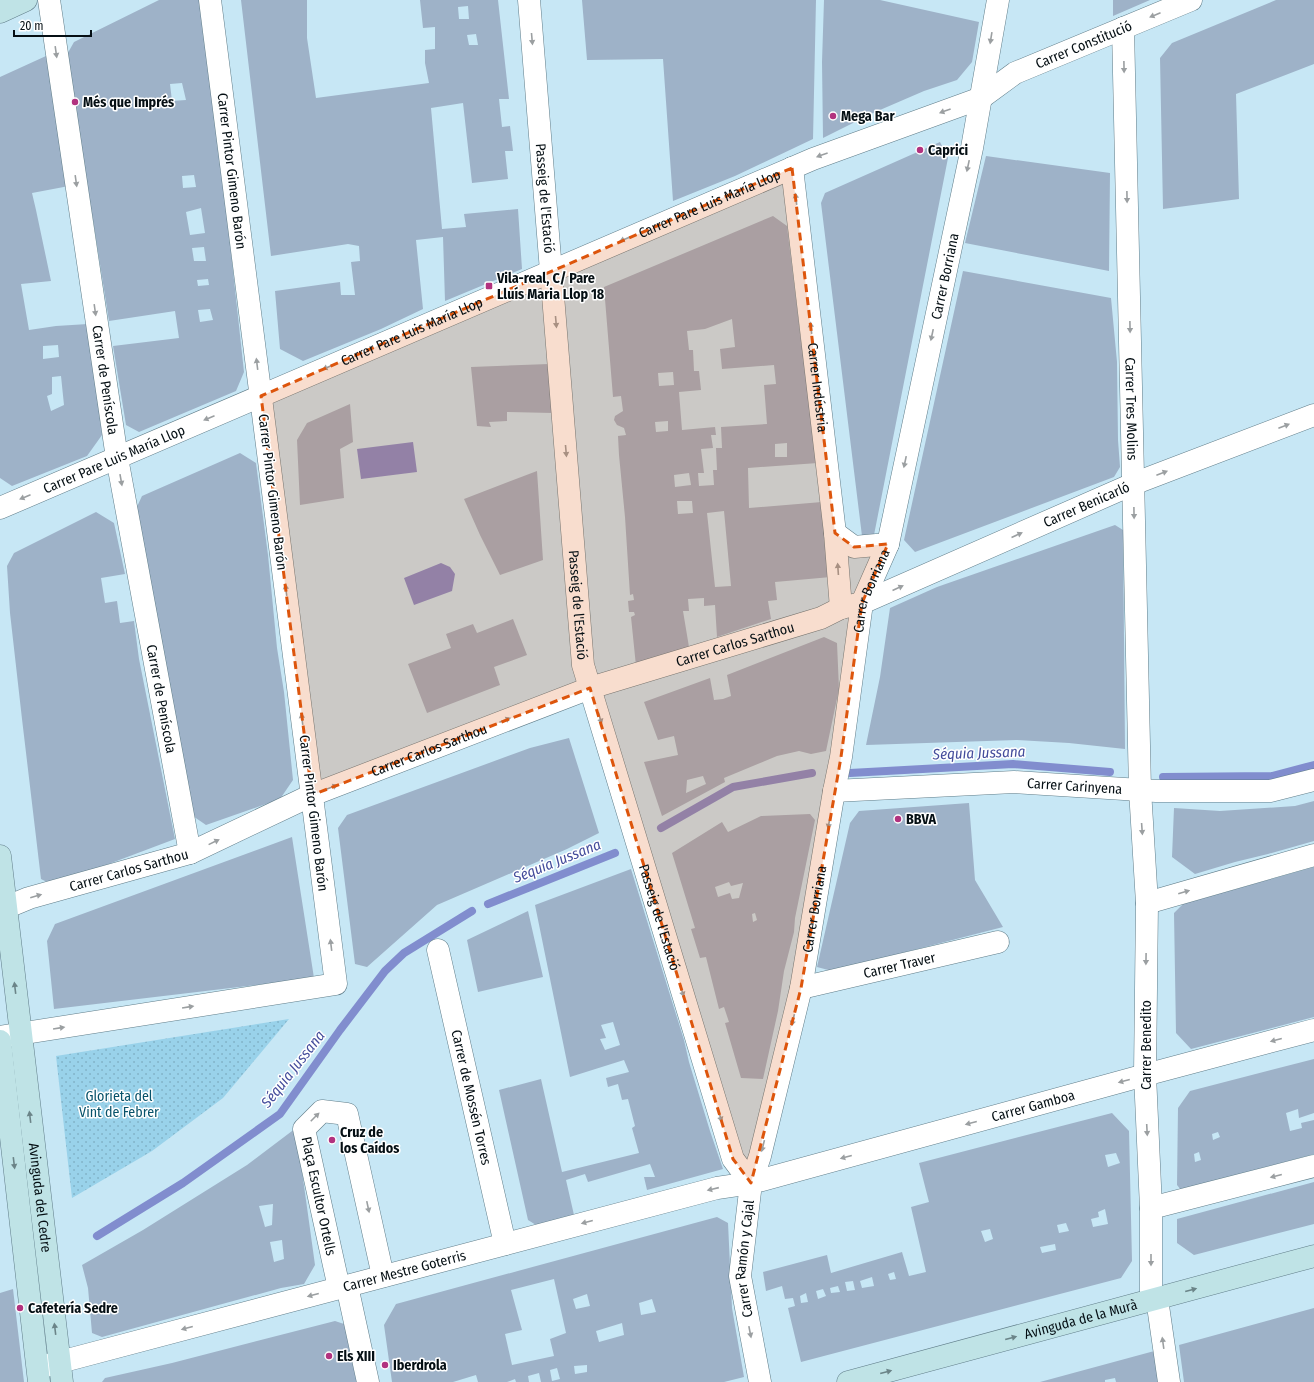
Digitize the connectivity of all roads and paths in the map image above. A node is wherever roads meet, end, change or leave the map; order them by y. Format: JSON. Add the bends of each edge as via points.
{"nodes":[{"id":1,"x":26,"y":0,"type":"edge"},
{"id":2,"x":49,"y":0,"type":"edge"},
{"id":3,"x":210,"y":0,"type":"edge"},
{"id":4,"x":529,"y":0,"type":"edge"},
{"id":5,"x":998,"y":0,"type":"edge"},
{"id":6,"x":1191,"y":0,"type":"edge"},
{"id":7,"x":0,"y":12,"type":"edge"},
{"id":8,"x":1124,"y":28,"type":"junction"},
{"id":9,"x":981,"y":98,"type":"junction"},
{"id":10,"x":792,"y":168,"type":"junction"},
{"id":11,"x":551,"y":270,"type":"junction"},
{"id":12,"x":261,"y":396,"type":"junction"},
{"id":13,"x":1314,"y":415,"type":"edge"},
{"id":14,"x":117,"y":458,"type":"junction"},
{"id":15,"x":1133,"y":484,"type":"junction"},
{"id":16,"x":0,"y":508,"type":"edge"},
{"id":17,"x":835,"y":533,"type":"junction"},
{"id":18,"x":888,"y":544,"type":"junction"},
{"id":19,"x":862,"y":604,"type":"junction"},
{"id":20,"x":841,"y":608,"type":"junction"},
{"id":21,"x":590,"y":688,"type":"junction"},
{"id":22,"x":1314,"y":780,"type":"edge"},
{"id":23,"x":1140,"y":790,"type":"junction"},
{"id":24,"x":834,"y":791,"type":"junction"},
{"id":25,"x":312,"y":795,"type":"junction"},
{"id":26,"x":190,"y":853,"type":"junction"},
{"id":27,"x":1314,"y":855,"type":"edge"},
{"id":28,"x":0,"y":856,"type":"edge"},
{"id":29,"x":1147,"y":903,"type":"junction"},
{"id":30,"x":3,"y":908,"type":"edge"},
{"id":31,"x":998,"y":942,"type":"dead end"},
{"id":32,"x":438,"y":950,"type":"dead end"},
{"id":33,"x":801,"y":988,"type":"junction"},
{"id":34,"x":1314,"y":1030,"type":"edge"},
{"id":35,"x":10,"y":1035,"type":"edge"},
{"id":36,"x":0,"y":1041,"type":"edge"},
{"id":37,"x":1145,"y":1075,"type":"junction"},
{"id":38,"x":1314,"y":1166,"type":"edge"},
{"id":39,"x":751,"y":1183,"type":"junction"},
{"id":40,"x":1151,"y":1208,"type":"junction"},
{"id":41,"x":505,"y":1244,"type":"junction"},
{"id":42,"x":1314,"y":1256,"type":"edge"},
{"id":43,"x":383,"y":1276,"type":"junction"},
{"id":44,"x":343,"y":1287,"type":"junction"},
{"id":45,"x":1154,"y":1300,"type":"junction"},
{"id":46,"x":60,"y":1372,"type":"edge"},
{"id":47,"x":38,"y":1375,"type":"edge"},
{"id":48,"x":368,"y":1382,"type":"edge"},
{"id":49,"x":760,"y":1382,"type":"edge"},
{"id":50,"x":848,"y":1382,"type":"edge"},
{"id":51,"x":1169,"y":1382,"type":"edge"}],
"edges":[{"from":1,"to":7,"type":"street"},
{"from":2,"to":14,"type":"street","name":"Carrer de Peníscola","one_way":true},
{"from":12,"to":3,"type":"street","name":"Carrer Pintor Gimeno Barón","one_way":true},
{"from":4,"to":11,"type":"street","name":"Passeig de l'Estació","one_way":true},
{"from":5,"to":9,"type":"street","name":"Carrer Borriana","one_way":true},
{"from":6,"to":8,"type":"street","name":"Carrer Constitució","one_way":true},
{"from":8,"to":9,"type":"street","name":"Carrer Constitució","via":[[1015,73]]},
{"from":8,"to":15,"type":"street","name":"Carrer Tres Molins","one_way":true},
{"from":9,"to":10,"type":"street","name":"Carrer Pare Luis María Llop","one_way":true},
{"from":9,"to":18,"type":"street","name":"Carrer Borriana","one_way":true,"via":[[971,156]]},
{"from":10,"to":11,"type":"street","name":"Carrer Pare Luis María Llop","one_way":true},
{"from":17,"to":10,"type":"street","name":"Carrer Indústria","one_way":true},
{"from":11,"to":12,"type":"street","name":"Carrer Pare Luis María Llop","one_way":true},
{"from":11,"to":21,"type":"street","name":"Passeig de l'Estació","one_way":true,"via":[[584,665]]},
{"from":12,"to":14,"type":"street","name":"Carrer Pare Luis María Llop","one_way":true},
{"from":25,"to":12,"type":"street","name":"Carrer Pintor Gimeno Barón","one_way":true},
{"from":15,"to":13,"type":"street","name":"Carrer Benicarló","one_way":true},
{"from":14,"to":16,"type":"street","name":"Carrer Pare Luis María Llop","one_way":true},
{"from":14,"to":26,"type":"street","name":"Carrer de Peníscola","one_way":true},
{"from":19,"to":15,"type":"street","name":"Carrer Benicarló","one_way":true},
{"from":15,"to":23,"type":"street","name":"Carrer Tres Molins","one_way":true},
{"from":17,"to":18,"type":"street","via":[[854,547]]},
{"from":20,"to":17,"type":"street","name":"Carrer Indústria","one_way":true},
{"from":18,"to":19,"type":"street","name":"Carrer Borriana"},
{"from":19,"to":20,"type":"street","name":"Carrer Carlos Sarthou"},
{"from":19,"to":24,"type":"street","name":"Carrer Borriana"},
{"from":20,"to":21,"type":"street","name":"Carrer Carlos Sarthou","via":[[821,618]]},
{"from":25,"to":21,"type":"street","name":"Carrer Carlos Sarthou","one_way":true},
{"from":21,"to":39,"type":"street","name":"Passeig de l'Estació","one_way":true,"via":[[733,1159]]},
{"from":22,"to":23,"type":"street","name":"Carrer Carinyena","via":[[1270,791]]},
{"from":23,"to":24,"type":"street","name":"Carrer Carinyena","via":[[1014,782]]},
{"from":23,"to":29,"type":"street","name":"Carrer Benedito","one_way":true},
{"from":24,"to":33,"type":"street","name":"Carrer Borriana","one_way":true},
{"from":26,"to":25,"type":"street","name":"Carrer Carlos Sarthou","one_way":true},
{"from":35,"to":25,"type":"street","name":"Carrer Pintor Gimeno Barón","one_way":true,"via":[[336,984]]},
{"from":30,"to":26,"type":"street","name":"Carrer Carlos Sarthou","one_way":true,"via":[[29,898]]},
{"from":29,"to":27,"type":"street","one_way":true},
{"from":28,"to":30,"type":"street","name":"Avinguda del Cedre"},
{"from":29,"to":37,"type":"street","name":"Carrer Benedito","one_way":true},
{"from":35,"to":30,"type":"street","name":"Avinguda del Cedre","one_way":true},
{"from":31,"to":33,"type":"street","name":"Carrer Traver"},
{"from":32,"to":41,"type":"street","name":"Carrer de Mossén Torres"},
{"from":33,"to":39,"type":"street","name":"Carrer Borriana","one_way":true,"via":[[760,1156]]},
{"from":34,"to":37,"type":"street","name":"Carrer Gamboa","one_way":true},
{"from":46,"to":35,"type":"street","name":"Avinguda del Cedre","one_way":true},
{"from":36,"to":47,"type":"street","name":"Avinguda del Cedre","one_way":true},
{"from":37,"to":39,"type":"street","name":"Carrer Gamboa","one_way":true},
{"from":37,"to":40,"type":"street","name":"Carrer Benedito","one_way":true},
{"from":38,"to":40,"type":"street","one_way":true},
{"from":39,"to":41,"type":"street","name":"Carrer Mestre Goterris","one_way":true,"via":[[717,1188]]},
{"from":39,"to":49,"type":"street","name":"Carrer Ramón y Cajal","one_way":true,"via":[[740,1276]]},
{"from":40,"to":45,"type":"street","name":"Carrer Benedito","one_way":true},
{"from":41,"to":43,"type":"street","name":"Carrer Mestre Goterris"},
{"from":45,"to":42,"type":"street","name":"Avinguda de la Murà","one_way":true},
{"from":43,"to":44,"type":"street","name":"Carrer Mestre Goterris"},
{"from":44,"to":43,"type":"street","name":"Plaça Escultor Ortells","one_way":true,"via":[[304,1129],[322,1111],[348,1114]]},
{"from":44,"to":46,"type":"street","name":"Carrer Mestre Goterris","one_way":true},
{"from":44,"to":48,"type":"street"},
{"from":50,"to":45,"type":"street","name":"Avinguda de la Murà","one_way":true},
{"from":51,"to":45,"type":"street","name":"Carrer Benedito","one_way":true},
{"from":46,"to":47,"type":"street","name":"Avinguda del Cedre"}]}
